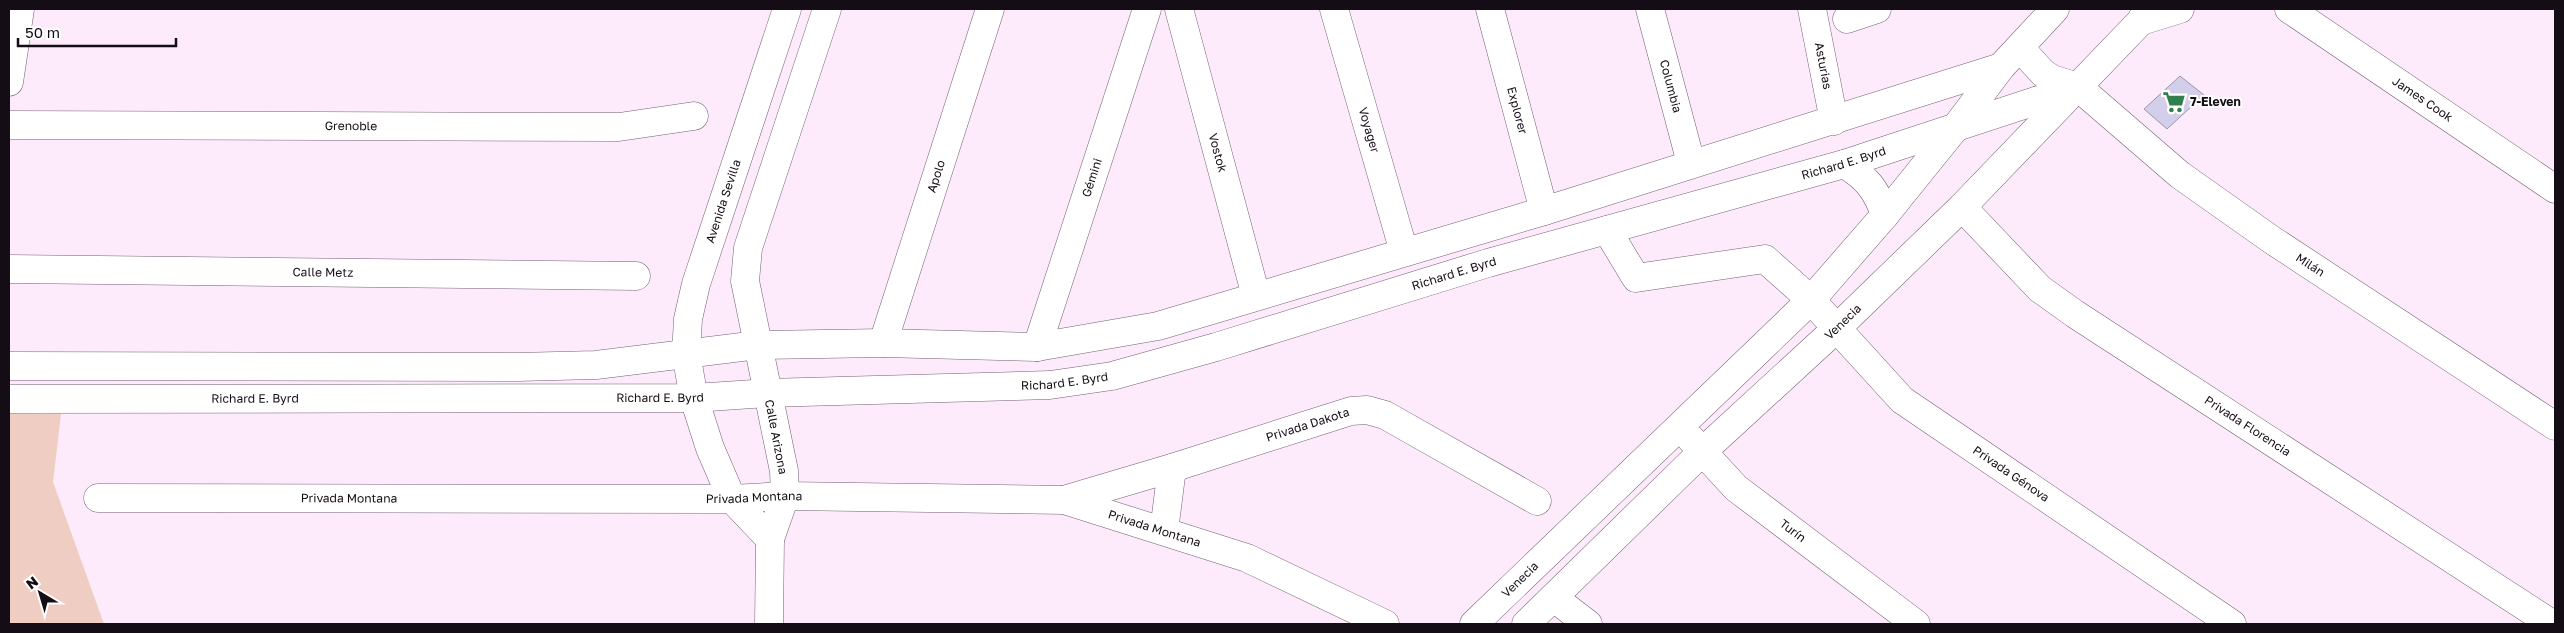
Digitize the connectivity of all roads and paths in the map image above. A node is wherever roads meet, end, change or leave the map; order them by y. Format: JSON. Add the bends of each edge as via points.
{"nodes":[{"id":1,"x":20,"y":9,"type":"edge"},
{"id":2,"x":786,"y":9,"type":"edge"},
{"id":3,"x":827,"y":9,"type":"edge"},
{"id":4,"x":990,"y":9,"type":"edge"},
{"id":5,"x":1147,"y":9,"type":"edge"},
{"id":6,"x":1179,"y":9,"type":"edge"},
{"id":7,"x":1334,"y":9,"type":"edge"},
{"id":8,"x":1490,"y":9,"type":"edge"},
{"id":9,"x":1650,"y":9,"type":"edge"},
{"id":10,"x":1812,"y":9,"type":"edge"},
{"id":11,"x":1877,"y":9,"type":"edge"},
{"id":12,"x":2055,"y":9,"type":"edge"},
{"id":13,"x":2180,"y":9,"type":"edge"},
{"id":14,"x":2289,"y":9,"type":"edge"},
{"id":15,"x":2144,"y":15,"type":"edge"},
{"id":16,"x":1847,"y":19,"type":"dead end"},
{"id":17,"x":2020,"y":48,"type":"junction"},
{"id":18,"x":2001,"y":67,"type":"junction"},
{"id":19,"x":9,"y":82,"type":"edge"},
{"id":20,"x":2078,"y":88,"type":"junction"},
{"id":21,"x":694,"y":116,"type":"dead end"},
{"id":22,"x":1834,"y":121,"type":"junction"},
{"id":23,"x":9,"y":125,"type":"edge"},
{"id":24,"x":1956,"y":127,"type":"junction"},
{"id":25,"x":1691,"y":163,"type":"junction"},
{"id":26,"x":1844,"y":164,"type":"junction"},
{"id":27,"x":2555,"y":189,"type":"edge"},
{"id":28,"x":1962,"y":207,"type":"junction"},
{"id":29,"x":1544,"y":211,"type":"junction"},
{"id":30,"x":1885,"y":215,"type":"junction"},
{"id":31,"x":1607,"y":230,"type":"junction"},
{"id":32,"x":1404,"y":252,"type":"junction"},
{"id":33,"x":9,"y":270,"type":"edge"},
{"id":34,"x":636,"y":276,"type":"dead end"},
{"id":35,"x":1256,"y":296,"type":"junction"},
{"id":36,"x":1811,"y":300,"type":"junction"},
{"id":37,"x":1837,"y":328,"type":"junction"},
{"id":38,"x":883,"y":343,"type":"junction"},
{"id":39,"x":758,"y":345,"type":"junction"},
{"id":40,"x":1038,"y":348,"type":"junction"},
{"id":41,"x":686,"y":354,"type":"junction"},
{"id":42,"x":9,"y":366,"type":"edge"},
{"id":43,"x":768,"y":393,"type":"junction"},
{"id":44,"x":694,"y":398,"type":"junction"},
{"id":45,"x":9,"y":399,"type":"edge"},
{"id":46,"x":2555,"y":426,"type":"edge"},
{"id":47,"x":1679,"y":428,"type":"junction"},
{"id":48,"x":1702,"y":452,"type":"junction"},
{"id":49,"x":1172,"y":468,"type":"junction"},
{"id":50,"x":786,"y":496,"type":"junction"},
{"id":51,"x":98,"y":498,"type":"dead end"},
{"id":52,"x":732,"y":499,"type":"junction"},
{"id":53,"x":1064,"y":500,"type":"junction"},
{"id":54,"x":1537,"y":501,"type":"dead end"},
{"id":55,"x":1164,"y":531,"type":"junction"},
{"id":56,"x":770,"y":539,"type":"junction"},
{"id":57,"x":1554,"y":598,"type":"junction"},
{"id":58,"x":770,"y":624,"type":"edge"},
{"id":59,"x":1386,"y":624,"type":"edge"},
{"id":60,"x":1474,"y":624,"type":"edge"},
{"id":61,"x":1526,"y":624,"type":"edge"},
{"id":62,"x":1588,"y":624,"type":"edge"},
{"id":63,"x":1916,"y":624,"type":"edge"},
{"id":64,"x":2232,"y":624,"type":"edge"},
{"id":65,"x":2552,"y":624,"type":"edge"}],
"edges":[{"from":1,"to":19,"type":"street"},
{"from":2,"to":41,"type":"street","name":"Avenida Sevilla","via":[[696,284],[688,319]]},
{"from":3,"to":39,"type":"street","via":[[748,248],[745,281]]},
{"from":4,"to":38,"type":"street","name":"Apolo"},
{"from":5,"to":40,"type":"street","name":"Gémini"},
{"from":6,"to":35,"type":"street","name":"Vostok"},
{"from":7,"to":32,"type":"street","name":"Voyager"},
{"from":8,"to":29,"type":"street","name":"Explorer"},
{"from":9,"to":25,"type":"street","name":"Columbia"},
{"from":10,"to":22,"type":"street","name":"Asturias"},
{"from":11,"to":16,"type":"street"},
{"from":12,"to":17,"type":"street","name":"Venecia"},
{"from":13,"to":15,"type":"street"},
{"from":14,"to":27,"type":"street","name":"James Cook"},
{"from":15,"to":20,"type":"street","name":"Venecia"},
{"from":17,"to":18,"type":"street","name":"Venecia"},
{"from":17,"to":20,"type":"street","via":[[2043,73]]},
{"from":18,"to":22,"type":"street"},
{"from":18,"to":24,"type":"street","name":"Venecia"},
{"from":20,"to":24,"type":"street","name":"Richard E. Byrd"},
{"from":20,"to":28,"type":"street","name":"Venecia"},
{"from":20,"to":46,"type":"street","name":"Milán","via":[[2180,175],[2249,224]]},
{"from":21,"to":23,"type":"street","name":"Grenoble","via":[[619,128]]},
{"from":22,"to":25,"type":"street"},
{"from":24,"to":26,"type":"street","name":"Richard E. Byrd"},
{"from":24,"to":30,"type":"street","name":"Venecia"},
{"from":25,"to":29,"type":"street"},
{"from":26,"to":30,"type":"street","via":[[1861,174],[1872,186]]},
{"from":26,"to":31,"type":"street","name":"Richard E. Byrd"},
{"from":28,"to":37,"type":"street","name":"Venecia"},
{"from":28,"to":65,"type":"street","name":"Privada Florencia","via":[[2040,289],[2075,314]]},
{"from":29,"to":32,"type":"street"},
{"from":30,"to":36,"type":"street","name":"Venecia"},
{"from":31,"to":36,"type":"street","name":"Privada Génova","via":[[1636,278],[1765,259]]},
{"from":31,"to":43,"type":"street","name":"Richard E. Byrd","via":[[1112,376],[1050,385]]},
{"from":32,"to":35,"type":"street"},
{"from":33,"to":34,"type":"street","name":"Calle Metz"},
{"from":35,"to":40,"type":"street","via":[[1158,326]]},
{"from":36,"to":37,"type":"street","name":"Privada Génova"},
{"from":36,"to":47,"type":"street","name":"Venecia"},
{"from":37,"to":48,"type":"street","name":"Venecia"},
{"from":37,"to":64,"type":"street","name":"Privada Génova","via":[[1902,400]]},
{"from":38,"to":39,"type":"street"},
{"from":38,"to":40,"type":"street"},
{"from":39,"to":41,"type":"street"},
{"from":39,"to":43,"type":"street"},
{"from":41,"to":42,"type":"street","via":[[596,365],[547,366]]},
{"from":41,"to":44,"type":"street","name":"Avenida Sevilla"},
{"from":43,"to":44,"type":"street","name":"Richard E. Byrd"},
{"from":43,"to":50,"type":"street","name":"Calle Arizona"},
{"from":44,"to":45,"type":"street","name":"Richard E. Byrd"},
{"from":44,"to":52,"type":"street","via":[[710,448]]},
{"from":47,"to":48,"type":"street","name":"Turín"},
{"from":47,"to":60,"type":"street","name":"Venecia"},
{"from":48,"to":57,"type":"street","name":"Venecia"},
{"from":48,"to":63,"type":"street","name":"Turín","via":[[1736,488]]},
{"from":49,"to":53,"type":"street","name":"Privada Dakota"},
{"from":49,"to":54,"type":"street","name":"Privada Dakota","via":[[1351,411],[1367,410],[1385,415]]},
{"from":49,"to":55,"type":"street"},
{"from":50,"to":52,"type":"street","name":"Privada Montana"},
{"from":50,"to":53,"type":"street","name":"Privada Montana"},
{"from":50,"to":56,"type":"street","name":"Calle Arizona"},
{"from":51,"to":52,"type":"street","name":"Privada Montana"},
{"from":52,"to":56,"type":"street"},
{"from":53,"to":55,"type":"street","name":"Privada Montana"},
{"from":55,"to":59,"type":"street","name":"Privada Montana","via":[[1248,558]]},
{"from":56,"to":58,"type":"street","name":"Calle Arizona"},
{"from":57,"to":61,"type":"street","name":"Venecia"},
{"from":57,"to":62,"type":"street"}]}
